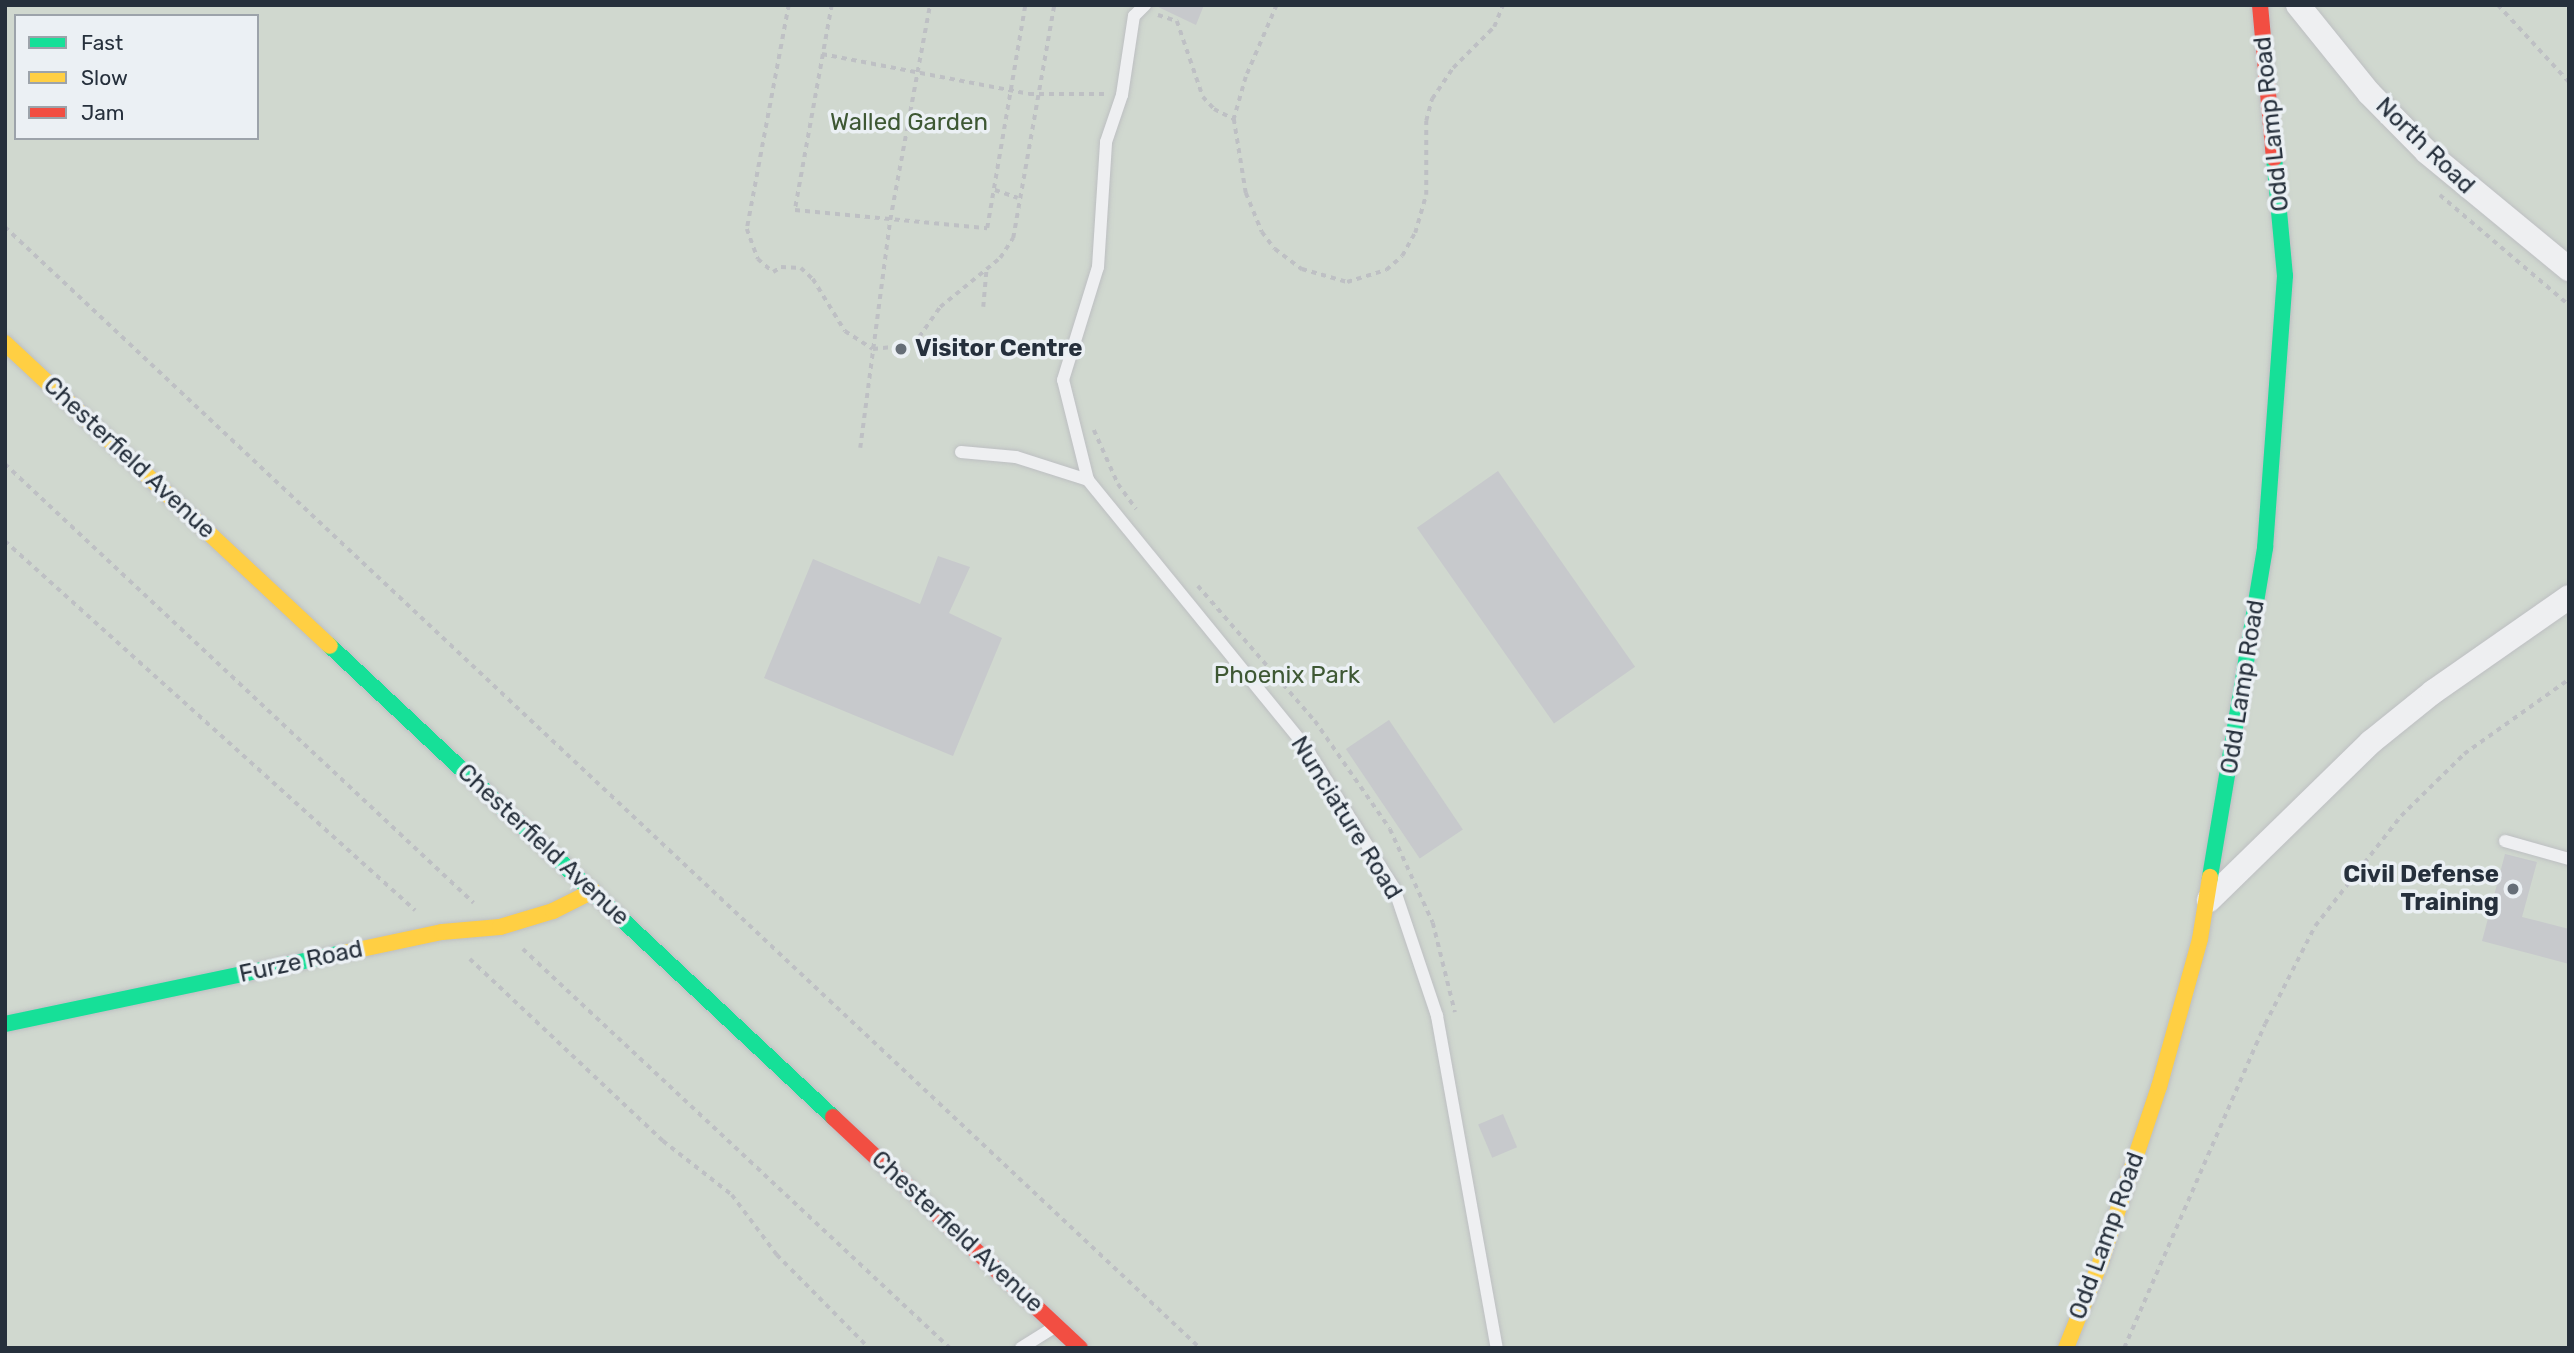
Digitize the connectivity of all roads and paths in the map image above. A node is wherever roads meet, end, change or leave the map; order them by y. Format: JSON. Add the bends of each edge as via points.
{"nodes":[{"id":1,"x":789,"y":5,"type":"edge"},
{"id":2,"x":832,"y":5,"type":"edge"},
{"id":3,"x":930,"y":5,"type":"edge"},
{"id":4,"x":1025,"y":5,"type":"edge"},
{"id":5,"x":1054,"y":5,"type":"edge"},
{"id":6,"x":1278,"y":5,"type":"edge"},
{"id":7,"x":1503,"y":5,"type":"edge"},
{"id":8,"x":2260,"y":5,"type":"edge"},
{"id":9,"x":2298,"y":5,"type":"edge"},
{"id":10,"x":2498,"y":5,"type":"edge"},
{"id":11,"x":1142,"y":6,"type":"edge"},
{"id":12,"x":822,"y":54,"type":"junction"},
{"id":13,"x":917,"y":73,"type":"junction"},
{"id":14,"x":2569,"y":82,"type":"edge"},
{"id":15,"x":1011,"y":90,"type":"junction"},
{"id":16,"x":1035,"y":95,"type":"junction"},
{"id":17,"x":1122,"y":96,"type":"junction"},
{"id":18,"x":1234,"y":119,"type":"junction"},
{"id":19,"x":995,"y":190,"type":"junction"},
{"id":20,"x":1018,"y":198,"type":"junction"},
{"id":21,"x":890,"y":220,"type":"junction"},
{"id":22,"x":5,"y":227,"type":"edge"},
{"id":23,"x":2569,"y":270,"type":"edge"},
{"id":24,"x":986,"y":271,"type":"junction"},
{"id":25,"x":983,"y":306,"type":"dead end"},
{"id":26,"x":5,"y":343,"type":"edge"},
{"id":27,"x":873,"y":349,"type":"junction"},
{"id":28,"x":860,"y":448,"type":"dead end"},
{"id":29,"x":961,"y":452,"type":"dead end"},
{"id":30,"x":1088,"y":480,"type":"junction"},
{"id":31,"x":2569,"y":597,"type":"edge"},
{"id":32,"x":2569,"y":679,"type":"edge"},
{"id":33,"x":2505,"y":841,"type":"dead end"},
{"id":34,"x":2569,"y":859,"type":"edge"},
{"id":35,"x":593,"y":891,"type":"junction"},
{"id":36,"x":2209,"y":900,"type":"junction"},
{"id":37,"x":5,"y":1024,"type":"edge"},
{"id":38,"x":1056,"y":1326,"type":"junction"},
{"id":39,"x":1021,"y":1348,"type":"edge"},
{"id":40,"x":1080,"y":1348,"type":"edge"},
{"id":41,"x":1200,"y":1348,"type":"edge"},
{"id":42,"x":1497,"y":1348,"type":"edge"},
{"id":43,"x":2066,"y":1348,"type":"edge"},
{"id":44,"x":2124,"y":1348,"type":"edge"}],
"edges":[{"from":1,"to":27,"type":"path","via":[[747,229],[758,259],[773,272],[781,267],[801,268],[813,279],[845,331]]},
{"from":2,"to":12,"type":"path"},
{"from":3,"to":13,"type":"path"},
{"from":4,"to":15,"type":"path"},
{"from":5,"to":16,"type":"path"},
{"from":6,"to":18,"type":"path"},
{"from":7,"to":18,"type":"path","via":[[1494,27],[1453,68],[1432,99],[1426,121],[1422,215],[1402,256],[1387,270],[1347,282],[1302,269],[1275,249],[1246,193]]},
{"from":8,"to":36,"type":"street","name":"Odd Lamp Road","via":[[2282,211],[2282,350],[2265,548]]},
{"from":9,"to":23,"type":"street","name":"North Road","via":[[2369,93],[2427,152]]},
{"from":10,"to":14,"type":"path"},
{"from":11,"to":17,"type":"lane"},
{"from":11,"to":18,"type":"path","via":[[1177,21],[1203,97],[1214,110]]},
{"from":12,"to":13,"type":"path"},
{"from":12,"to":21,"type":"path","via":[[795,210]]},
{"from":13,"to":15,"type":"path"},
{"from":13,"to":21,"type":"path"},
{"from":15,"to":16,"type":"path"},
{"from":15,"to":19,"type":"path"},
{"from":16,"to":17,"type":"path"},
{"from":16,"to":20,"type":"path"},
{"from":17,"to":30,"type":"lane","via":[[1106,142],[1098,267],[1063,380]]},
{"from":19,"to":20,"type":"path"},
{"from":19,"to":21,"type":"path","via":[[987,228]]},
{"from":20,"to":24,"type":"path","via":[[1013,238]]},
{"from":21,"to":27,"type":"path"},
{"from":22,"to":41,"type":"path"},
{"from":24,"to":25,"type":"path"},
{"from":24,"to":27,"type":"path","via":[[940,307],[919,337],[904,346]]},
{"from":26,"to":35,"type":"street","name":"Chesterfield Avenue"},
{"from":27,"to":28,"type":"path"},
{"from":29,"to":30,"type":"lane","via":[[1016,457]]},
{"from":30,"to":42,"type":"lane","name":"Nunciature Road","via":[[1305,746],[1394,888],[1437,1017]]},
{"from":31,"to":36,"type":"street","via":[[2433,692],[2371,743]]},
{"from":32,"to":44,"type":"path","via":[[2446,772],[2401,816],[2315,926],[2265,1024]]},
{"from":33,"to":34,"type":"lane"},
{"from":35,"to":37,"type":"street","name":"Furze Road","via":[[553,911],[500,927],[442,932]]},
{"from":35,"to":38,"type":"street","name":"Chesterfield Avenue"},
{"from":36,"to":43,"type":"street","name":"Odd Lamp Road","via":[[2159,1087],[2101,1261]]},
{"from":38,"to":39,"type":"lane"},
{"from":38,"to":40,"type":"street","name":"Chesterfield Avenue"}]}
